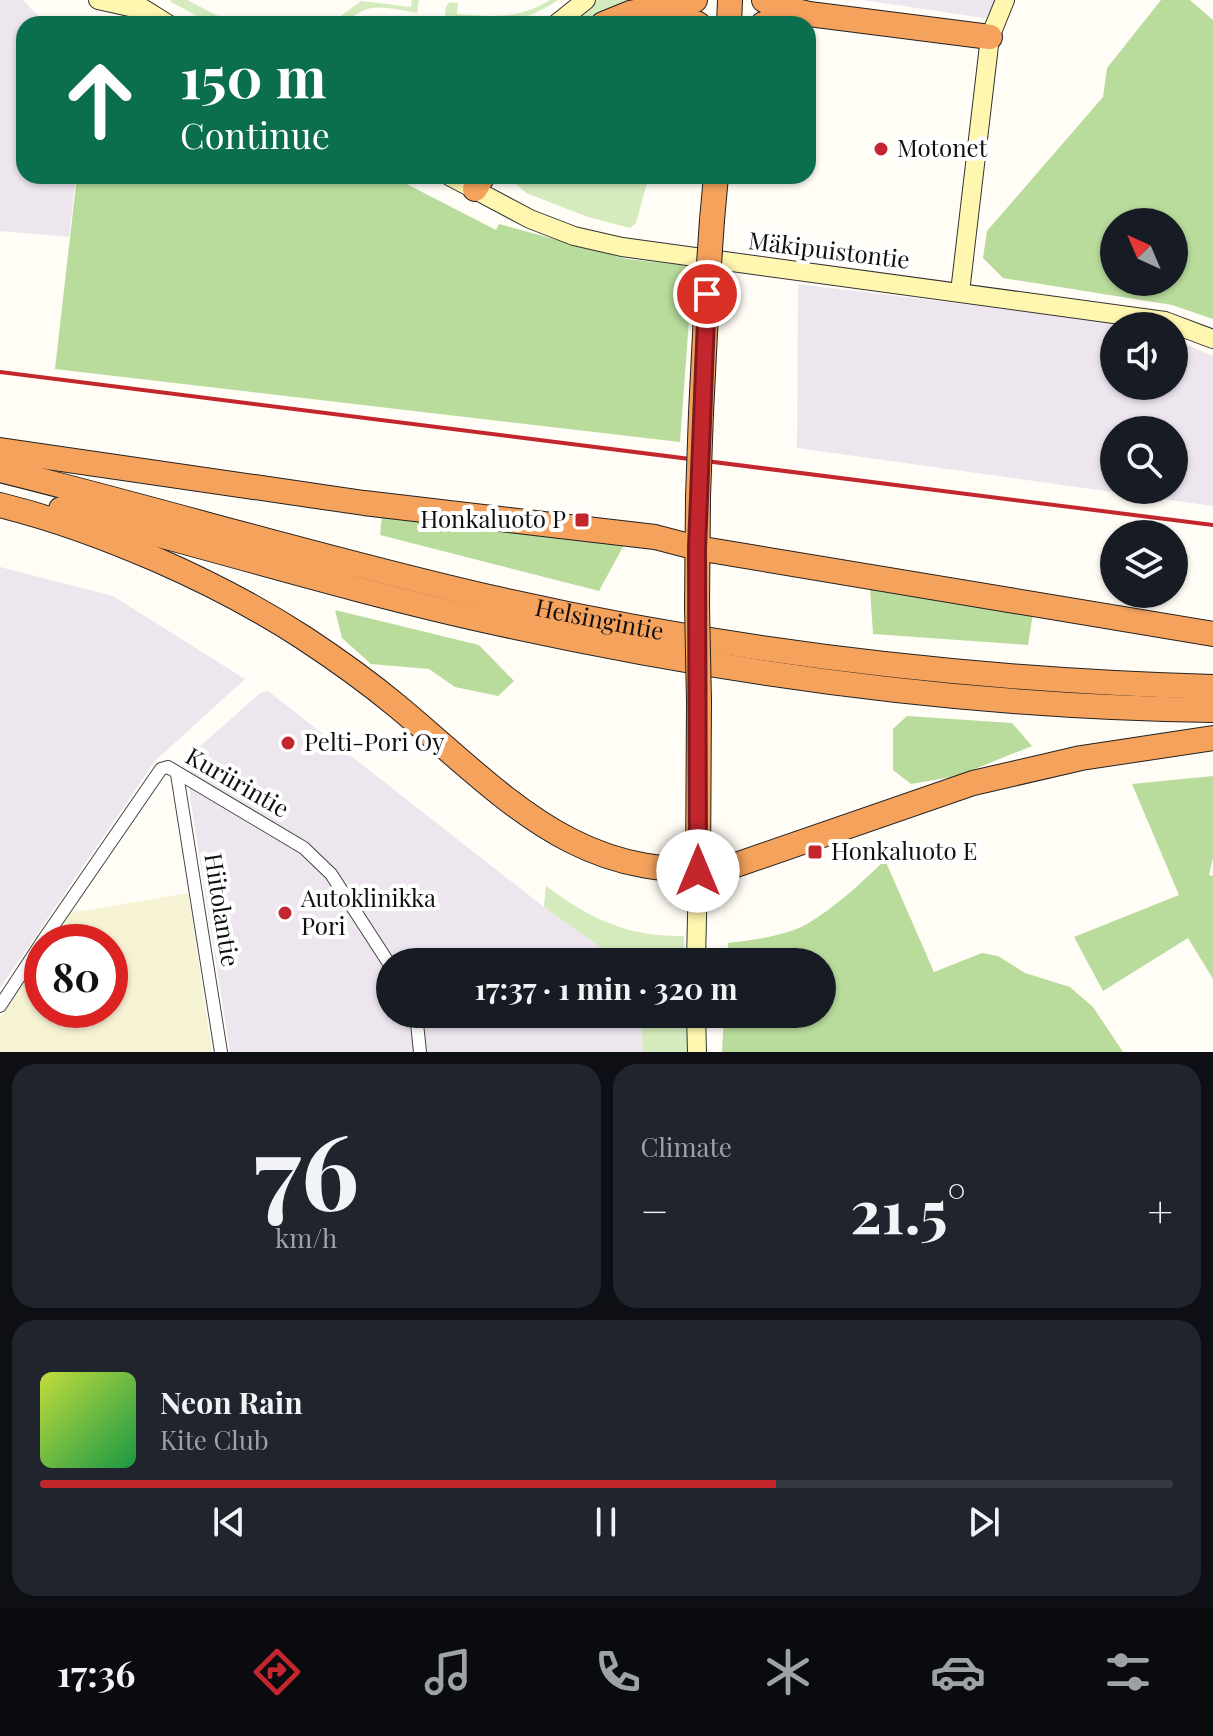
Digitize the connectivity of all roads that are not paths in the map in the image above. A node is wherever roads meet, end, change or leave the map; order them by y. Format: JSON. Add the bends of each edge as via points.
{"nodes":[{"id":1,"x":98,"y":0,"type":"edge"},
{"id":2,"x":586,"y":0,"type":"edge"},
{"id":3,"x":695,"y":0,"type":"edge"},
{"id":4,"x":764,"y":0,"type":"edge"},
{"id":5,"x":1005,"y":0,"type":"edge"},
{"id":6,"x":137,"y":5,"type":"edge"},
{"id":7,"x":659,"y":9,"type":"junction"},
{"id":8,"x":809,"y":14,"type":"junction"},
{"id":9,"x":155,"y":16,"type":"edge"},
{"id":10,"x":566,"y":16,"type":"edge"},
{"id":11,"x":623,"y":16,"type":"edge"},
{"id":12,"x":677,"y":16,"type":"edge"},
{"id":13,"x":800,"y":16,"type":"edge"},
{"id":14,"x":990,"y":37,"type":"junction"},
{"id":15,"x":480,"y":184,"type":"edge"},
{"id":16,"x":715,"y":184,"type":"edge"},
{"id":17,"x":960,"y":292,"type":"junction"},
{"id":18,"x":1213,"y":339,"type":"edge"},
{"id":19,"x":0,"y":450,"type":"edge"},
{"id":20,"x":0,"y":470,"type":"edge"},
{"id":21,"x":0,"y":494,"type":"edge"},
{"id":22,"x":0,"y":505,"type":"edge"},
{"id":23,"x":697,"y":548,"type":"junction"},
{"id":24,"x":1213,"y":634,"type":"edge"},
{"id":25,"x":1213,"y":687,"type":"edge"},
{"id":26,"x":1213,"y":710,"type":"edge"},
{"id":27,"x":1213,"y":738,"type":"edge"},
{"id":28,"x":177,"y":774,"type":"junction"},
{"id":29,"x":698,"y":871,"type":"junction"},
{"id":30,"x":54,"y":924,"type":"edge"},
{"id":31,"x":379,"y":948,"type":"edge"},
{"id":32,"x":696,"y":948,"type":"edge"},
{"id":33,"x":24,"y":969,"type":"edge"},
{"id":34,"x":0,"y":1006,"type":"edge"},
{"id":35,"x":417,"y":1028,"type":"edge"},
{"id":36,"x":696,"y":1028,"type":"edge"},
{"id":37,"x":221,"y":1052,"type":"edge"},
{"id":38,"x":420,"y":1052,"type":"edge"},
{"id":39,"x":697,"y":1052,"type":"edge"}],
"edges":[{"from":1,"to":6,"type":"street"},
{"from":2,"to":10,"type":"street"},
{"from":3,"to":7,"type":"highway"},
{"from":4,"to":8,"type":"highway"},
{"from":5,"to":14,"type":"street"},
{"from":6,"to":9,"type":"street"},
{"from":7,"to":11,"type":"highway"},
{"from":7,"to":12,"type":"highway"},
{"from":8,"to":13,"type":"highway"},
{"from":8,"to":14,"type":"highway"},
{"from":14,"to":17,"type":"street"},
{"from":15,"to":17,"type":"street","name":"Mäkipuistontie","via":[[530,219],[622,247]]},
{"from":16,"to":23,"type":"highway","bridge":true},
{"from":17,"to":18,"type":"street","name":"Mäkipuistontie","via":[[1165,321]]},
{"from":19,"to":23,"type":"highway","via":[[364,503],[655,537]]},
{"from":20,"to":25,"type":"highway","name":"Helsingintie","via":[[493,598],[733,645],[1022,678]]},
{"from":21,"to":26,"type":"highway","name":"Helsingintie","via":[[337,584],[634,651],[876,688],[1007,701]]},
{"from":22,"to":29,"type":"highway","via":[[160,563],[273,618],[369,683],[480,779],[564,839],[604,855]]},
{"from":23,"to":24,"type":"highway"},
{"from":23,"to":29,"type":"highway","bridge":true},
{"from":27,"to":29,"type":"highway","via":[[1000,776],[768,855]]},
{"from":28,"to":30,"type":"street","name":"Kuriirintie","via":[[161,769]]},
{"from":28,"to":31,"type":"street","name":"Kuriirintie","via":[[304,848],[331,874]]},
{"from":28,"to":37,"type":"street","name":"Hiitolantie"},
{"from":29,"to":32,"type":"street"},
{"from":33,"to":34,"type":"street","name":"Kuriirintie"},
{"from":35,"to":38,"type":"street"},
{"from":36,"to":39,"type":"street"}]}
